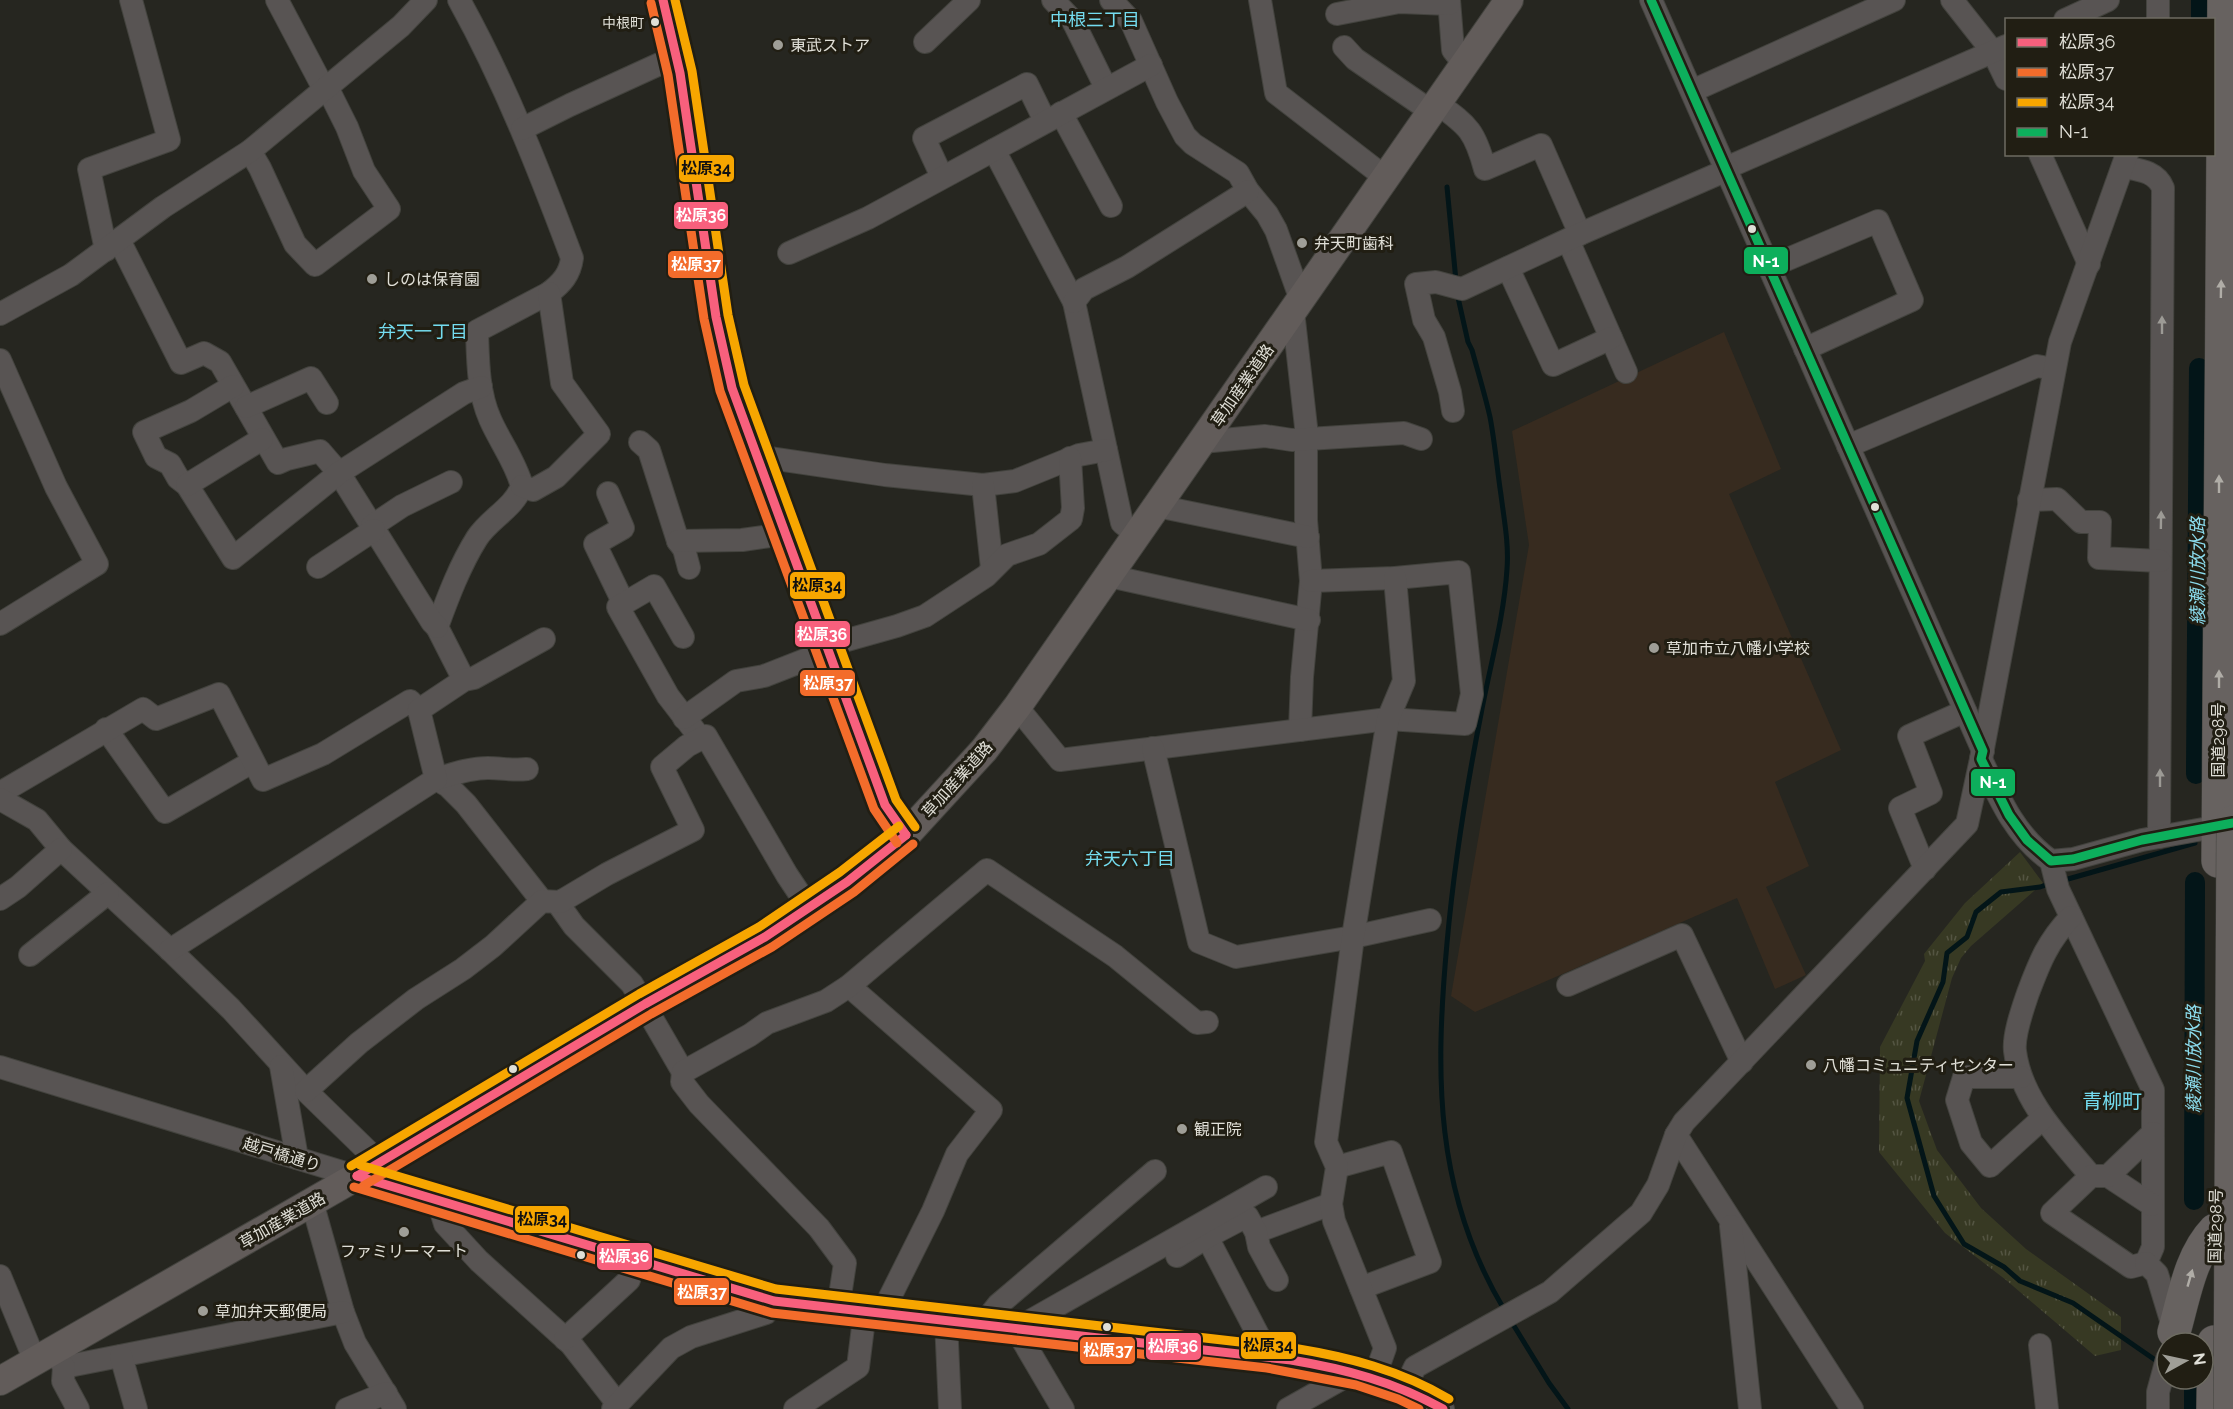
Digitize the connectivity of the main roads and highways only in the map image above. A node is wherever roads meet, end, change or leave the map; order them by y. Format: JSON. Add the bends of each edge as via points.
{"nodes":[{"id":1,"x":1509,"y":0,"type":"edge"},
{"id":2,"x":2224,"y":0,"type":"edge"},
{"id":3,"x":2223,"y":68,"type":"edge"},
{"id":4,"x":2228,"y":824,"type":"edge"},
{"id":5,"x":2215,"y":1230,"type":"junction"},
{"id":6,"x":2175,"y":1331,"type":"edge"},
{"id":7,"x":0,"y":1381,"type":"edge"},
{"id":8,"x":2213,"y":1409,"type":"edge"},
{"id":9,"x":2230,"y":1409,"type":"edge"}],
"edges":[{"from":1,"to":7,"type":"main road","name":"草加産業道路","via":[[1017,707],[984,750],[906,835],[855,876],[765,937],[645,1004],[51,1359]]},
{"from":2,"to":3,"type":"highway","name":"国道298号"},
{"from":4,"to":3,"type":"highway","name":"国道298号","one_way":true},
{"from":4,"to":5,"type":"highway","name":"国道298号"},
{"from":4,"to":9,"type":"highway","bridge":true},
{"from":6,"to":5,"type":"highway","one_way":true,"via":[[2194,1262]]},
{"from":5,"to":8,"type":"highway","name":"国道298号"}]}
